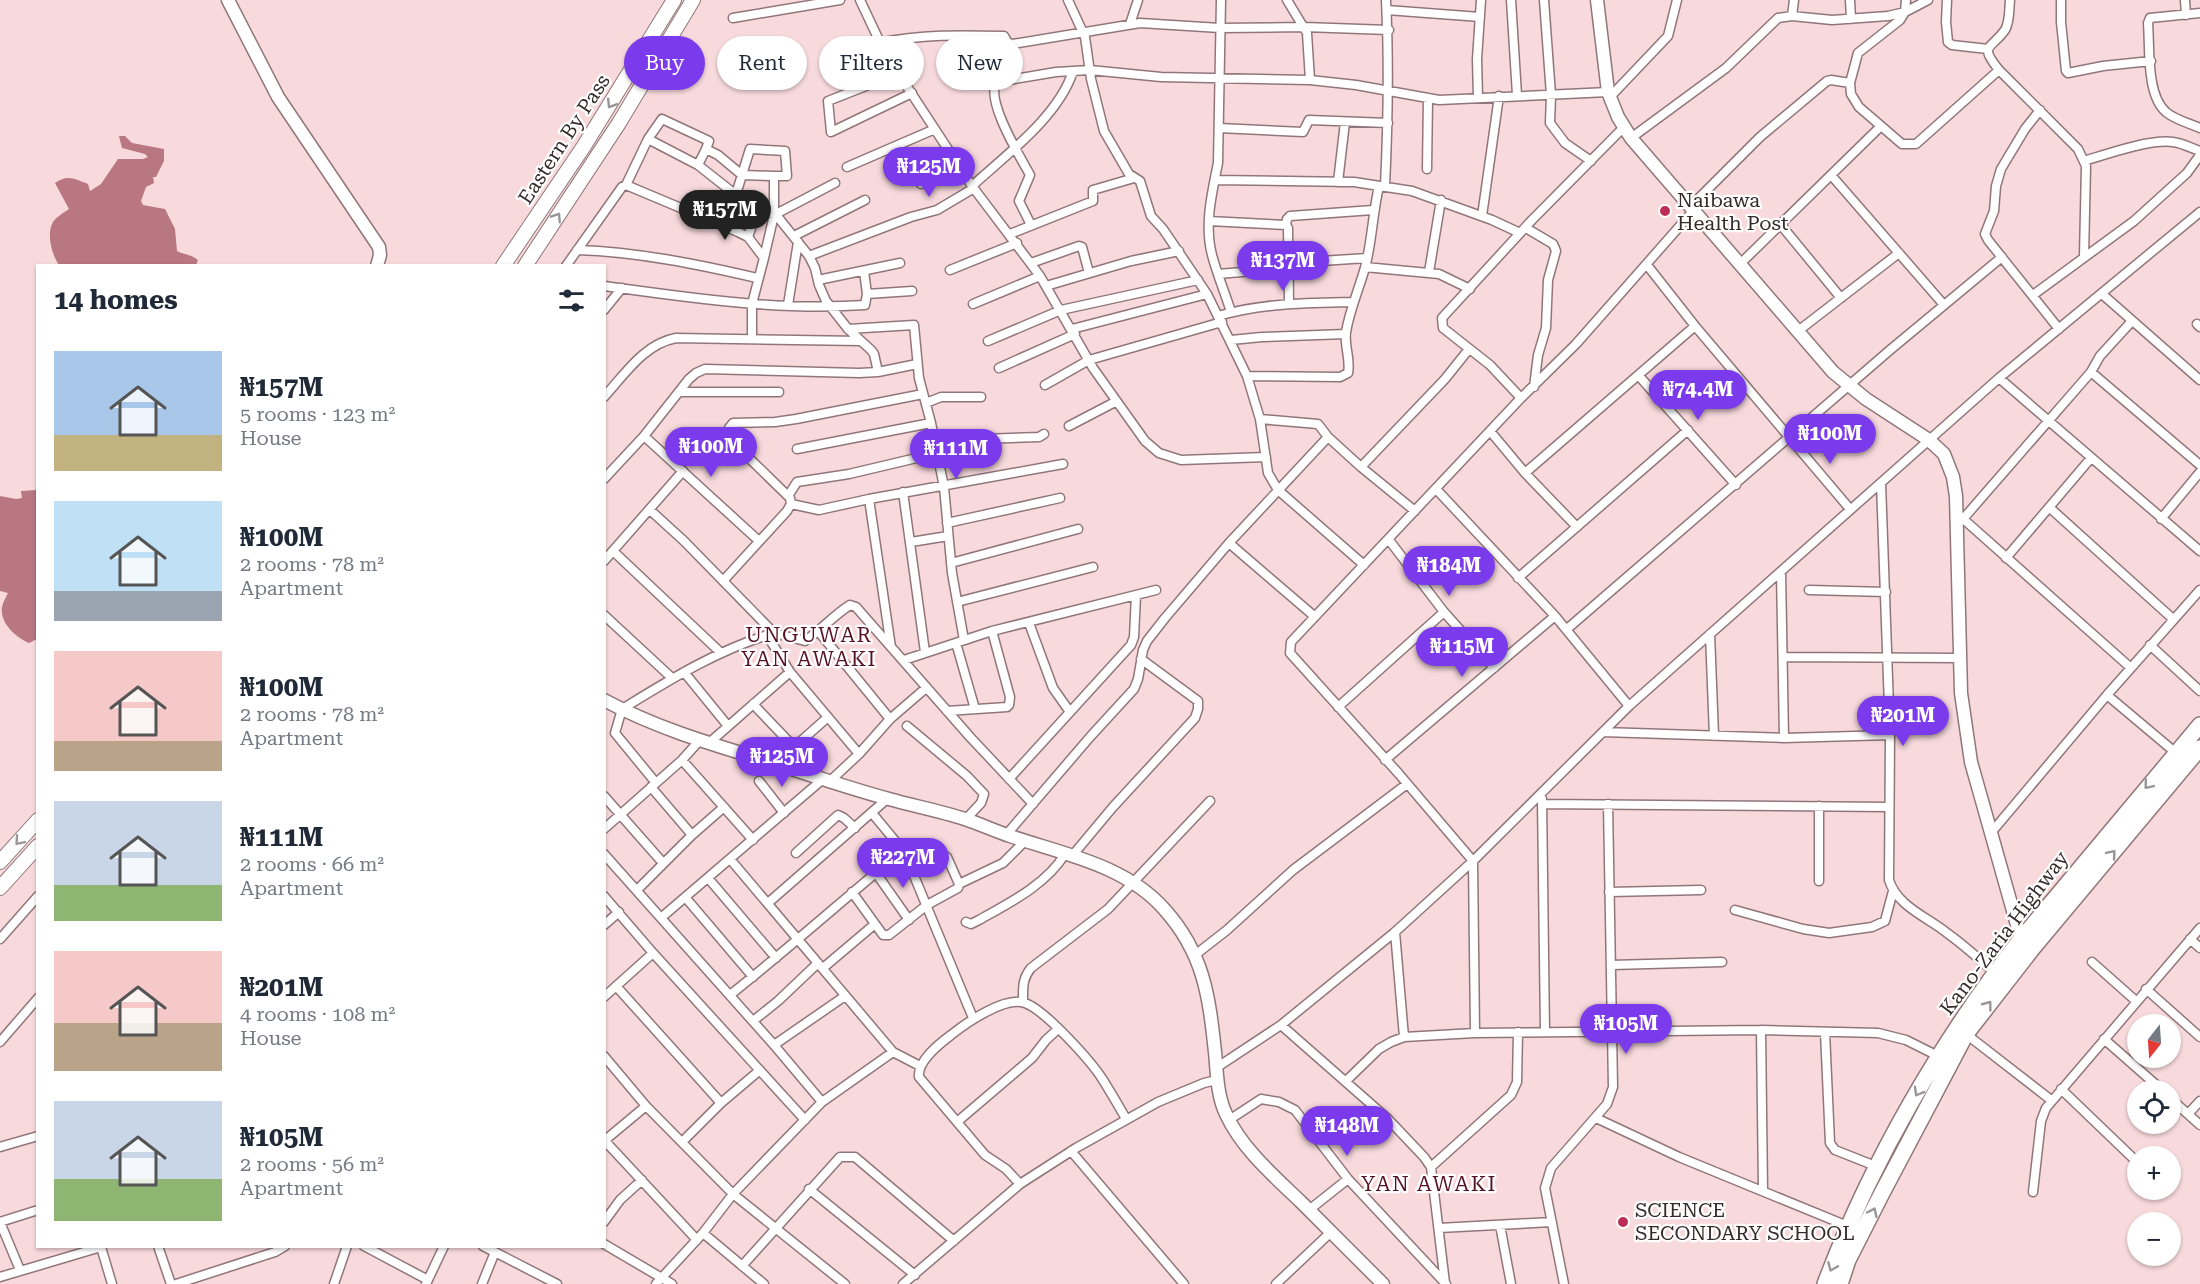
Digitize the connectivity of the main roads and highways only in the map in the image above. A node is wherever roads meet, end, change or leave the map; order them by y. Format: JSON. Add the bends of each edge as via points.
{"nodes":[{"id":1,"x":674,"y":0,"type":"edge"},
{"id":2,"x":693,"y":0,"type":"edge"},
{"id":3,"x":504,"y":264,"type":"edge"},
{"id":4,"x":526,"y":264,"type":"edge"},
{"id":5,"x":2200,"y":725,"type":"edge"},
{"id":6,"x":2200,"y":748,"type":"edge"},
{"id":7,"x":36,"y":822,"type":"edge"},
{"id":8,"x":36,"y":848,"type":"edge"},
{"id":9,"x":0,"y":862,"type":"edge"},
{"id":10,"x":0,"y":888,"type":"edge"},
{"id":11,"x":2026,"y":944,"type":"junction"},
{"id":12,"x":1825,"y":1284,"type":"edge"},
{"id":13,"x":1840,"y":1284,"type":"edge"}],
"edges":[{"from":1,"to":3,"type":"main road","name":"Eastern By Pass","one_way":true,"via":[[584,146]]},
{"from":4,"to":2,"type":"main road","name":"Eastern By Pass","one_way":true,"via":[[619,123]]},
{"from":5,"to":11,"type":"highway","name":"Kano-Zaria Highway","one_way":true},
{"from":11,"to":6,"type":"highway","name":"Kano-Zaria Highway","one_way":true},
{"from":7,"to":9,"type":"main road","one_way":true},
{"from":8,"to":10,"type":"main road"},
{"from":11,"to":12,"type":"highway","name":"Kano-Zaria Highway","one_way":true,"via":[[1994,972],[1938,1056],[1878,1167]]},
{"from":13,"to":11,"type":"highway","name":"Kano-Zaria Highway","one_way":true,"via":[[1848,1260],[1966,1034]]}]}
